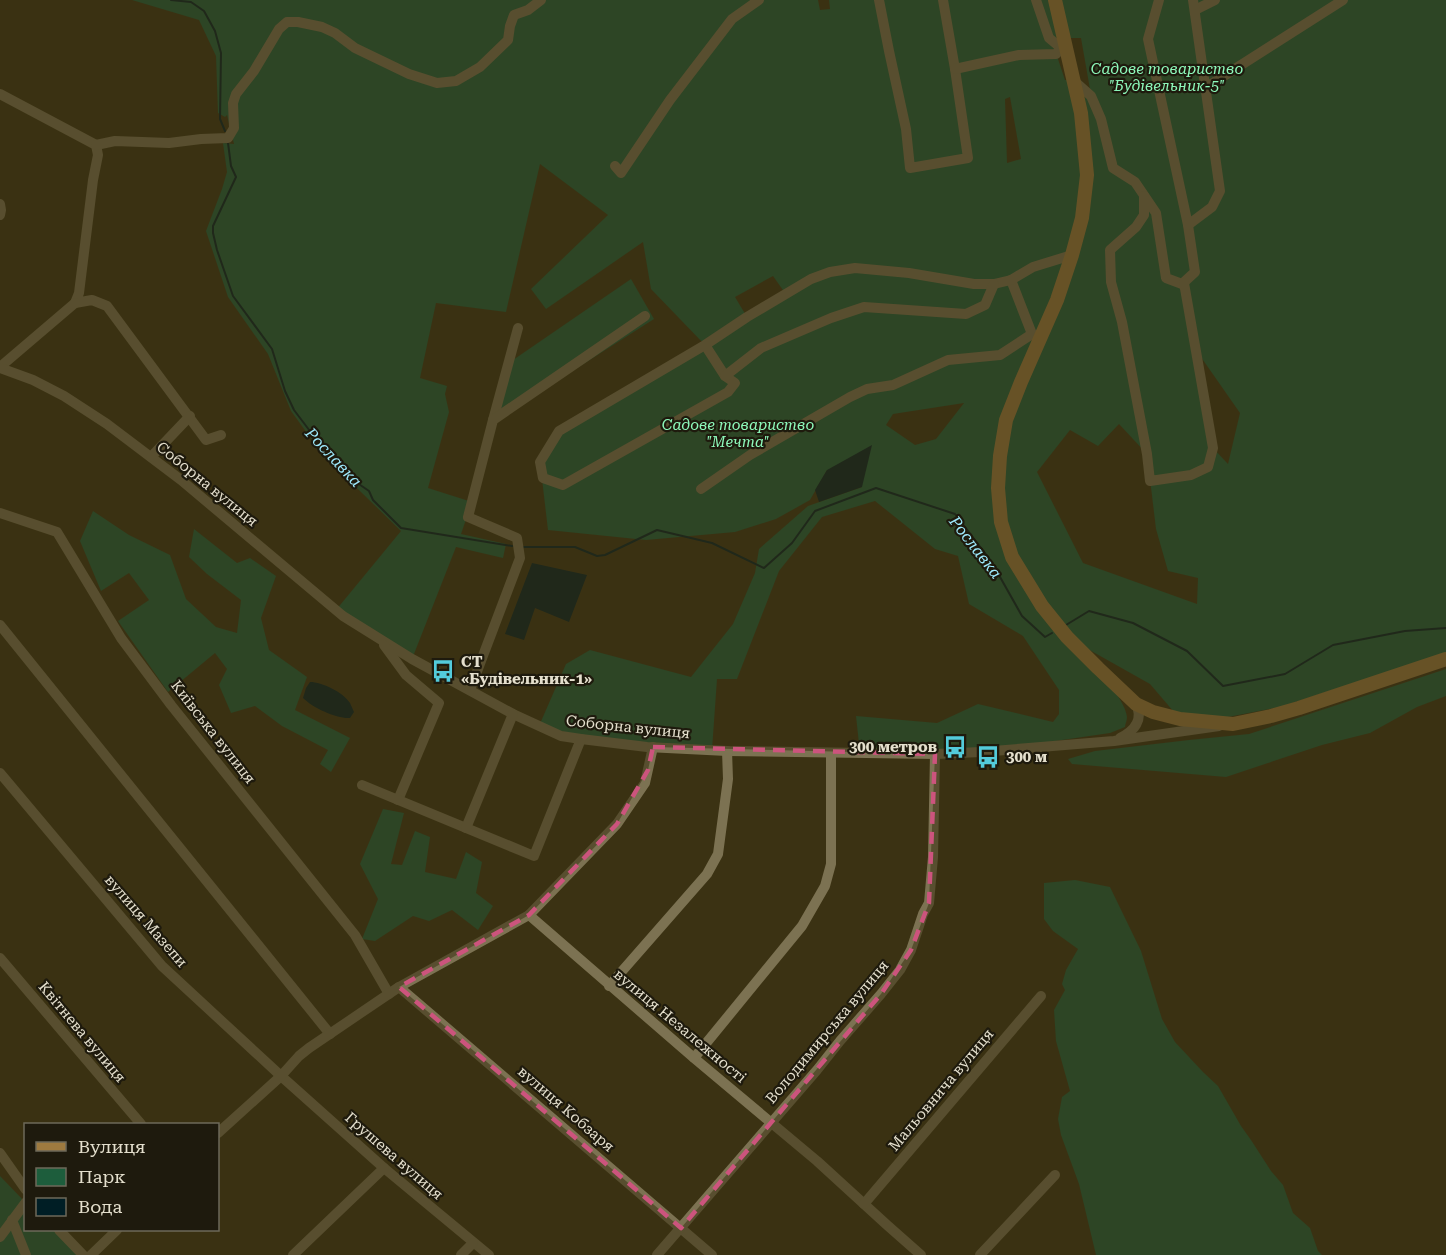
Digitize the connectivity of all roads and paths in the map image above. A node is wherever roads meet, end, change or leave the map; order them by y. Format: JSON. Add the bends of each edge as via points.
{"nodes":[{"id":1,"x":541,"y":0,"type":"edge"},
{"id":2,"x":759,"y":0,"type":"edge"},
{"id":3,"x":879,"y":0,"type":"edge"},
{"id":4,"x":943,"y":0,"type":"edge"},
{"id":5,"x":1036,"y":0,"type":"edge"},
{"id":6,"x":1055,"y":0,"type":"edge"},
{"id":7,"x":1159,"y":0,"type":"edge"},
{"id":8,"x":1215,"y":0,"type":"edge"},
{"id":9,"x":1343,"y":0,"type":"edge"},
{"id":10,"x":1194,"y":5,"type":"edge"},
{"id":11,"x":1064,"y":48,"type":"junction"},
{"id":12,"x":955,"y":69,"type":"junction"},
{"id":13,"x":1073,"y":80,"type":"junction"},
{"id":14,"x":1205,"y":88,"type":"junction"},
{"id":15,"x":0,"y":94,"type":"edge"},
{"id":16,"x":96,"y":145,"type":"junction"},
{"id":17,"x":615,"y":166,"type":"dead end"},
{"id":18,"x":1144,"y":196,"type":"junction"},
{"id":19,"x":0,"y":204,"type":"edge"},
{"id":20,"x":0,"y":215,"type":"edge"},
{"id":21,"x":1188,"y":225,"type":"junction"},
{"id":22,"x":1072,"y":255,"type":"junction"},
{"id":23,"x":1011,"y":280,"type":"junction"},
{"id":24,"x":1184,"y":283,"type":"junction"},
{"id":25,"x":994,"y":285,"type":"junction"},
{"id":26,"x":75,"y":303,"type":"junction"},
{"id":27,"x":645,"y":316,"type":"dead end"},
{"id":28,"x":518,"y":328,"type":"dead end"},
{"id":29,"x":1036,"y":336,"type":"junction"},
{"id":30,"x":705,"y":345,"type":"junction"},
{"id":31,"x":0,"y":368,"type":"edge"},
{"id":32,"x":725,"y":376,"type":"junction"},
{"id":33,"x":190,"y":416,"type":"junction"},
{"id":34,"x":493,"y":420,"type":"junction"},
{"id":35,"x":221,"y":435,"type":"dead end"},
{"id":36,"x":151,"y":457,"type":"junction"},
{"id":37,"x":701,"y":489,"type":"dead end"},
{"id":38,"x":0,"y":513,"type":"edge"},
{"id":39,"x":0,"y":625,"type":"edge"},
{"id":40,"x":380,"y":639,"type":"junction"},
{"id":41,"x":1446,"y":659,"type":"edge"},
{"id":42,"x":470,"y":690,"type":"junction"},
{"id":43,"x":1136,"y":704,"type":"junction"},
{"id":44,"x":513,"y":714,"type":"junction"},
{"id":45,"x":1233,"y":724,"type":"junction"},
{"id":46,"x":581,"y":739,"type":"junction"},
{"id":47,"x":1114,"y":741,"type":"junction"},
{"id":48,"x":653,"y":747,"type":"junction"},
{"id":49,"x":727,"y":751,"type":"junction"},
{"id":50,"x":831,"y":753,"type":"junction"},
{"id":51,"x":934,"y":754,"type":"junction"},
{"id":52,"x":0,"y":772,"type":"edge"},
{"id":53,"x":362,"y":785,"type":"dead end"},
{"id":54,"x":398,"y":800,"type":"junction"},
{"id":55,"x":466,"y":828,"type":"junction"},
{"id":56,"x":529,"y":915,"type":"junction"},
{"id":57,"x":0,"y":958,"type":"edge"},
{"id":58,"x":609,"y":986,"type":"junction"},
{"id":59,"x":399,"y":987,"type":"junction"},
{"id":60,"x":389,"y":993,"type":"junction"},
{"id":61,"x":1041,"y":996,"type":"dead end"},
{"id":62,"x":330,"y":1034,"type":"junction"},
{"id":63,"x":694,"y":1058,"type":"junction"},
{"id":64,"x":281,"y":1076,"type":"junction"},
{"id":65,"x":771,"y":1122,"type":"junction"},
{"id":66,"x":139,"y":1123,"type":"edge"},
{"id":67,"x":219,"y":1132,"type":"edge"},
{"id":68,"x":0,"y":1153,"type":"edge"},
{"id":69,"x":384,"y":1168,"type":"junction"},
{"id":70,"x":1055,"y":1175,"type":"dead end"},
{"id":71,"x":24,"y":1187,"type":"edge"},
{"id":72,"x":864,"y":1204,"type":"junction"},
{"id":73,"x":24,"y":1205,"type":"edge"},
{"id":74,"x":12,"y":1220,"type":"junction"},
{"id":75,"x":681,"y":1228,"type":"junction"},
{"id":76,"x":60,"y":1231,"type":"edge"},
{"id":77,"x":116,"y":1231,"type":"edge"},
{"id":78,"x":0,"y":1237,"type":"edge"},
{"id":79,"x":473,"y":1243,"type":"junction"},
{"id":80,"x":26,"y":1255,"type":"edge"},
{"id":81,"x":83,"y":1255,"type":"edge"},
{"id":82,"x":91,"y":1255,"type":"edge"},
{"id":83,"x":294,"y":1255,"type":"edge"},
{"id":84,"x":461,"y":1255,"type":"edge"},
{"id":85,"x":489,"y":1255,"type":"edge"},
{"id":86,"x":657,"y":1255,"type":"edge"},
{"id":87,"x":712,"y":1255,"type":"edge"},
{"id":88,"x":921,"y":1255,"type":"edge"},
{"id":89,"x":980,"y":1255,"type":"edge"}],
"edges":[{"from":1,"to":16,"type":"street","via":[[514,15],[508,40],[480,68],[456,81],[437,83],[355,48],[322,27],[287,22],[236,94],[234,128],[228,138]]},
{"from":2,"to":17,"type":"street","via":[[732,20],[670,100],[621,173]]},
{"from":3,"to":12,"type":"street","via":[[906,129],[910,168],[968,158]]},
{"from":4,"to":12,"type":"street"},
{"from":5,"to":11,"type":"street","via":[[1049,38]]},
{"from":6,"to":11,"type":"main road"},
{"from":7,"to":21,"type":"street","via":[[1148,39]]},
{"from":8,"to":10,"type":"street"},
{"from":9,"to":14,"type":"street"},
{"from":10,"to":14,"type":"street"},
{"from":11,"to":12,"type":"street","via":[[1056,54],[1019,55]]},
{"from":11,"to":13,"type":"main road"},
{"from":13,"to":18,"type":"street","via":[[1091,96],[1113,168],[1135,182]]},
{"from":13,"to":22,"type":"main road","via":[[1081,113],[1087,175],[1082,218]]},
{"from":14,"to":21,"type":"street","via":[[1220,191],[1212,207]]},
{"from":15,"to":16,"type":"street"},
{"from":16,"to":26,"type":"street","via":[[98,155]]},
{"from":18,"to":24,"type":"street","via":[[1156,213],[1166,278]]},
{"from":18,"to":24,"type":"street","via":[[1144,215],[1110,250],[1111,282],[1122,322],[1150,481],[1191,475],[1208,467],[1213,448]]},
{"from":19,"to":20,"type":"street"},
{"from":21,"to":24,"type":"street","via":[[1195,272]]},
{"from":22,"to":23,"type":"street","via":[[1033,267]]},
{"from":22,"to":29,"type":"main road","via":[[1057,300]]},
{"from":23,"to":25,"type":"street"},
{"from":23,"to":29,"type":"street"},
{"from":25,"to":30,"type":"street","via":[[855,268],[830,272],[785,293]]},
{"from":25,"to":32,"type":"street","via":[[985,305],[966,314],[864,307],[831,318],[761,348]]},
{"from":26,"to":31,"type":"street"},
{"from":26,"to":33,"type":"street","via":[[92,300],[107,306]]},
{"from":27,"to":34,"type":"street"},
{"from":28,"to":34,"type":"street"},
{"from":29,"to":37,"type":"street","via":[[1000,355],[948,360],[893,385],[867,388],[750,455]]},
{"from":29,"to":43,"type":"main road","via":[[1006,420],[998,488],[1001,522],[1012,557],[1042,606],[1067,637]]},
{"from":30,"to":32,"type":"street"},
{"from":30,"to":32,"type":"street","via":[[559,431],[540,462],[543,478],[563,485],[728,392],[735,383]]},
{"from":31,"to":36,"type":"street","name":"Соборна вулиця","via":[[64,396]]},
{"from":33,"to":35,"type":"street","via":[[206,440]]},
{"from":33,"to":36,"type":"street"},
{"from":34,"to":42,"type":"street","via":[[468,517],[517,538],[520,558]]},
{"from":36,"to":40,"type":"street","name":"Соборна вулиця","via":[[343,616]]},
{"from":38,"to":60,"type":"street","name":"Київська вулиця","via":[[57,532],[121,638],[355,935]]},
{"from":39,"to":62,"type":"street"},
{"from":40,"to":42,"type":"street","name":"Соборна вулиця"},
{"from":40,"to":54,"type":"street","via":[[406,675],[439,702]]},
{"from":41,"to":45,"type":"main road","via":[[1271,717]]},
{"from":42,"to":44,"type":"street","name":"Соборна вулиця"},
{"from":43,"to":45,"type":"main road","via":[[1180,719]]},
{"from":43,"to":47,"type":"street","via":[[1138,722],[1128,734]]},
{"from":44,"to":46,"type":"street","name":"Соборна вулиця","via":[[561,736]]},
{"from":44,"to":55,"type":"street"},
{"from":45,"to":47,"type":"street","name":"Соборна вулиця"},
{"from":46,"to":48,"type":"street","name":"Соборна вулиця"},
{"from":46,"to":55,"type":"street","via":[[534,856]]},
{"from":47,"to":51,"type":"street","name":"Соборна вулиця"},
{"from":48,"to":49,"type":"street","name":"Соборна вулиця"},
{"from":48,"to":56,"type":"street","via":[[645,783],[617,824]]},
{"from":49,"to":50,"type":"street","name":"Соборна вулиця"},
{"from":49,"to":58,"type":"street","via":[[728,779],[718,854],[707,874]]},
{"from":50,"to":51,"type":"street","name":"Соборна вулиця"},
{"from":50,"to":63,"type":"street","via":[[831,864],[825,886],[802,926]]},
{"from":51,"to":65,"type":"street","name":"Володимирська вулиця","via":[[929,903],[911,950],[881,994]]},
{"from":52,"to":64,"type":"street","name":"вулиця Мазепи","via":[[162,966]]},
{"from":53,"to":54,"type":"street"},
{"from":54,"to":55,"type":"street"},
{"from":56,"to":58,"type":"street","name":"вулиця Незалежності"},
{"from":56,"to":59,"type":"street"},
{"from":57,"to":66,"type":"street","name":"Квітнева вулиця"},
{"from":58,"to":63,"type":"street","name":"вулиця Незалежності"},
{"from":59,"to":60,"type":"street"},
{"from":59,"to":75,"type":"street","name":"вулиця Кобзаря"},
{"from":60,"to":62,"type":"street"},
{"from":61,"to":72,"type":"street","name":"Мальовнича вулиця"},
{"from":62,"to":64,"type":"street","via":[[304,1052]]},
{"from":63,"to":65,"type":"street","name":"вулиця Незалежності"},
{"from":64,"to":67,"type":"street"},
{"from":64,"to":69,"type":"street","name":"Грушева вулиця"},
{"from":65,"to":72,"type":"street","name":"вулиця Незалежності"},
{"from":65,"to":75,"type":"street","name":"Володимирська вулиця"},
{"from":68,"to":71,"type":"street"},
{"from":69,"to":79,"type":"street","name":"Грушева вулиця"},
{"from":69,"to":83,"type":"street"},
{"from":70,"to":89,"type":"street"},
{"from":72,"to":88,"type":"street","name":"вулиця Незалежності"},
{"from":73,"to":74,"type":"street"},
{"from":74,"to":78,"type":"street"},
{"from":74,"to":80,"type":"street"},
{"from":75,"to":86,"type":"street","name":"Володимирська вулиця"},
{"from":75,"to":87,"type":"street","name":"вулиця Кобзаря"},
{"from":76,"to":81,"type":"street"},
{"from":77,"to":82,"type":"street"},
{"from":79,"to":84,"type":"street"},
{"from":79,"to":85,"type":"street","name":"Грушева вулиця"}]}
